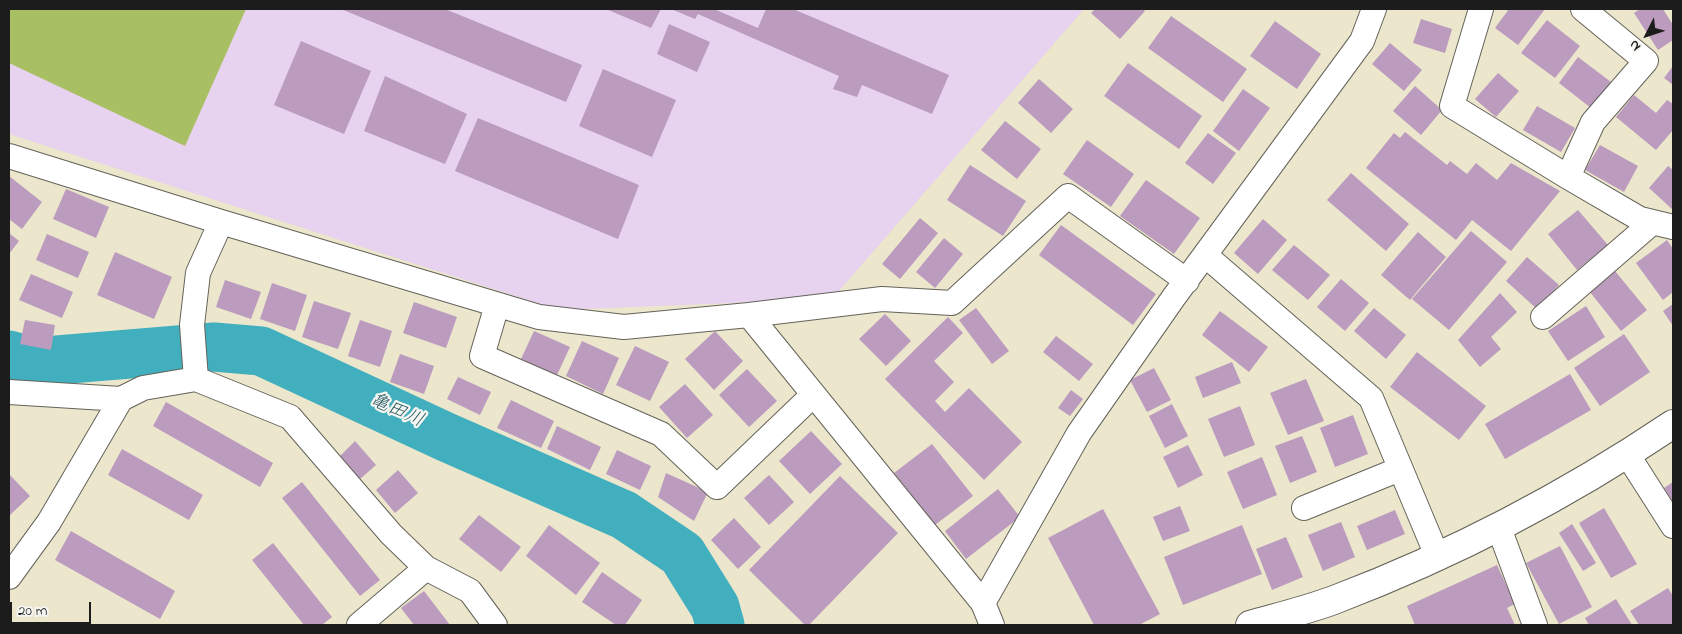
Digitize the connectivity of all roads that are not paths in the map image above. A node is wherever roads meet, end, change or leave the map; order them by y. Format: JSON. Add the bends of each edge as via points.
{"nodes":[{"id":1,"x":1374,"y":9,"type":"edge"},
{"id":2,"x":1481,"y":9,"type":"edge"},
{"id":3,"x":1583,"y":9,"type":"edge"},
{"id":4,"x":9,"y":156,"type":"edge"},
{"id":5,"x":1568,"y":177,"type":"junction"},
{"id":6,"x":221,"y":222,"type":"junction"},
{"id":7,"x":1663,"y":224,"type":"edge"},
{"id":8,"x":1205,"y":255,"type":"junction"},
{"id":9,"x":1187,"y":281,"type":"junction"},
{"id":10,"x":497,"y":305,"type":"junction"},
{"id":11,"x":749,"y":316,"type":"junction"},
{"id":12,"x":1543,"y":317,"type":"dead end"},
{"id":13,"x":196,"y":377,"type":"junction"},
{"id":14,"x":9,"y":392,"type":"edge"},
{"id":15,"x":813,"y":395,"type":"junction"},
{"id":16,"x":121,"y":399,"type":"junction"},
{"id":17,"x":1673,"y":424,"type":"edge"},
{"id":18,"x":1627,"y":454,"type":"junction"},
{"id":19,"x":1400,"y":468,"type":"junction"},
{"id":20,"x":1304,"y":508,"type":"dead end"},
{"id":21,"x":1673,"y":526,"type":"edge"},
{"id":22,"x":1499,"y":528,"type":"junction"},
{"id":23,"x":1438,"y":558,"type":"junction"},
{"id":24,"x":426,"y":568,"type":"junction"},
{"id":25,"x":9,"y":577,"type":"edge"},
{"id":26,"x":983,"y":603,"type":"junction"},
{"id":27,"x":359,"y":625,"type":"edge"},
{"id":28,"x":495,"y":625,"type":"edge"},
{"id":29,"x":992,"y":625,"type":"edge"},
{"id":30,"x":1250,"y":625,"type":"edge"},
{"id":31,"x":1535,"y":625,"type":"edge"}],
"edges":[{"from":1,"to":8,"type":"street","via":[[1362,41]]},
{"from":2,"to":5,"type":"street","via":[[1452,106]]},
{"from":3,"to":5,"type":"street","via":[[1646,61],[1593,122]]},
{"from":4,"to":6,"type":"street"},
{"from":5,"to":7,"type":"street","via":[[1640,219]]},
{"from":6,"to":10,"type":"street"},
{"from":6,"to":13,"type":"street","via":[[198,273],[192,324]]},
{"from":7,"to":12,"type":"street"},
{"from":8,"to":9,"type":"street"},
{"from":8,"to":19,"type":"street","via":[[1371,398]]},
{"from":9,"to":11,"type":"street","via":[[1068,196],[952,303],[882,298]]},
{"from":9,"to":26,"type":"street","via":[[1079,433]]},
{"from":10,"to":11,"type":"street","via":[[539,317],[624,327]]},
{"from":10,"to":15,"type":"street","via":[[482,356],[662,434],[716,487]]},
{"from":11,"to":15,"type":"street"},
{"from":13,"to":16,"type":"street","via":[[143,388]]},
{"from":13,"to":24,"type":"street","via":[[290,417],[391,534]]},
{"from":14,"to":16,"type":"street"},
{"from":15,"to":26,"type":"street"},
{"from":16,"to":25,"type":"street","via":[[49,522]]},
{"from":17,"to":18,"type":"street"},
{"from":18,"to":21,"type":"street"},
{"from":18,"to":22,"type":"street"},
{"from":19,"to":20,"type":"street"},
{"from":19,"to":23,"type":"street"},
{"from":22,"to":23,"type":"street"},
{"from":22,"to":31,"type":"street"},
{"from":23,"to":30,"type":"street","via":[[1332,601]]},
{"from":24,"to":27,"type":"street"},
{"from":24,"to":28,"type":"street","via":[[470,591]]},
{"from":26,"to":29,"type":"street"}]}
